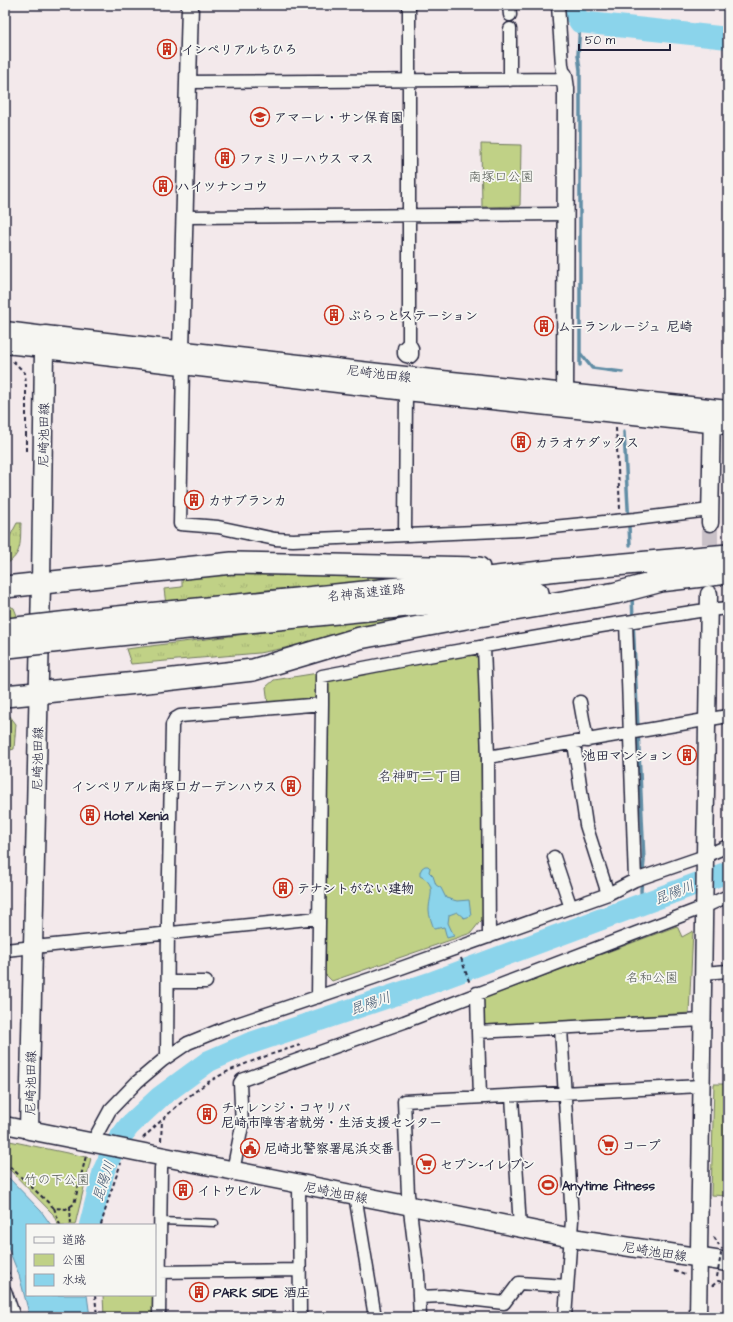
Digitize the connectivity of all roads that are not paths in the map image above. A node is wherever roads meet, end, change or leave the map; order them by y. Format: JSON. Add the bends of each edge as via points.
{"nodes":[{"id":1,"x":190,"y":5,"type":"edge"},
{"id":2,"x":409,"y":5,"type":"edge"},
{"id":3,"x":558,"y":5,"type":"edge"},
{"id":4,"x":510,"y":30,"type":"dead end"},
{"id":5,"x":564,"y":77,"type":"junction"},
{"id":6,"x":510,"y":80,"type":"junction"},
{"id":7,"x":409,"y":81,"type":"junction"},
{"id":8,"x":188,"y":82,"type":"junction"},
{"id":9,"x":566,"y":214,"type":"junction"},
{"id":10,"x":409,"y":215,"type":"junction"},
{"id":11,"x":184,"y":217,"type":"junction"},
{"id":12,"x":5,"y":330,"type":"edge"},
{"id":13,"x":45,"y":342,"type":"junction"},
{"id":14,"x":409,"y":343,"type":"dead end"},
{"id":15,"x":8,"y":352,"type":"edge"},
{"id":16,"x":182,"y":357,"type":"junction"},
{"id":17,"x":406,"y":390,"type":"junction"},
{"id":18,"x":565,"y":401,"type":"junction"},
{"id":19,"x":720,"y":417,"type":"edge"},
{"id":20,"x":710,"y":516,"type":"joint"},
{"id":21,"x":405,"y":535,"type":"junction"},
{"id":22,"x":728,"y":555,"type":"edge"},
{"id":23,"x":558,"y":570,"type":"junction"},
{"id":24,"x":728,"y":573,"type":"edge"},
{"id":25,"x":665,"y":580,"type":"junction"},
{"id":26,"x":41,"y":584,"type":"junction"},
{"id":27,"x":5,"y":588,"type":"edge"},
{"id":28,"x":709,"y":594,"type":"dead end"},
{"id":29,"x":728,"y":608,"type":"edge"},
{"id":30,"x":709,"y":610,"type":"junction"},
{"id":31,"x":631,"y":621,"type":"junction"},
{"id":32,"x":79,"y":630,"type":"junction"},
{"id":33,"x":7,"y":638,"type":"edge"},
{"id":34,"x":484,"y":646,"type":"junction"},
{"id":35,"x":38,"y":693,"type":"junction"},
{"id":36,"x":5,"y":696,"type":"edge"},
{"id":37,"x":580,"y":702,"type":"dead end"},
{"id":38,"x":322,"y":704,"type":"junction"},
{"id":39,"x":728,"y":716,"type":"edge"},
{"id":40,"x":708,"y":720,"type":"junction"},
{"id":41,"x":635,"y":732,"type":"junction"},
{"id":42,"x":587,"y":741,"type":"junction"},
{"id":43,"x":574,"y":743,"type":"junction"},
{"id":44,"x":488,"y":757,"type":"junction"},
{"id":45,"x":728,"y":846,"type":"edge"},
{"id":46,"x":554,"y":857,"type":"dead end"},
{"id":47,"x":705,"y":859,"type":"junction"},
{"id":48,"x":640,"y":879,"type":"junction"},
{"id":49,"x":608,"y":894,"type":"junction"},
{"id":50,"x":728,"y":896,"type":"edge"},
{"id":51,"x":704,"y":901,"type":"junction"},
{"id":52,"x":571,"y":908,"type":"junction"},
{"id":53,"x":318,"y":918,"type":"junction"},
{"id":54,"x":168,"y":933,"type":"junction"},
{"id":55,"x":489,"y":938,"type":"junction"},
{"id":56,"x":33,"y":947,"type":"junction"},
{"id":57,"x":5,"y":950,"type":"edge"},
{"id":58,"x":728,"y":971,"type":"edge"},
{"id":59,"x":704,"y":973,"type":"junction"},
{"id":60,"x":168,"y":982,"type":"junction"},
{"id":61,"x":206,"y":982,"type":"dead end"},
{"id":62,"x":474,"y":990,"type":"junction"},
{"id":63,"x":318,"y":997,"type":"junction"},
{"id":64,"x":703,"y":1020,"type":"junction"},
{"id":65,"x":561,"y":1028,"type":"junction"},
{"id":66,"x":478,"y":1032,"type":"junction"},
{"id":67,"x":167,"y":1057,"type":"junction"},
{"id":68,"x":701,"y":1086,"type":"junction"},
{"id":69,"x":565,"y":1093,"type":"junction"},
{"id":70,"x":512,"y":1096,"type":"junction"},
{"id":71,"x":480,"y":1097,"type":"junction"},
{"id":72,"x":5,"y":1125,"type":"edge"},
{"id":73,"x":29,"y":1130,"type":"junction"},
{"id":74,"x":93,"y":1147,"type":"junction"},
{"id":75,"x":162,"y":1150,"type":"junction"},
{"id":76,"x":233,"y":1171,"type":"junction"},
{"id":77,"x":299,"y":1185,"type":"junction"},
{"id":78,"x":355,"y":1196,"type":"junction"},
{"id":79,"x":410,"y":1206,"type":"junction"},
{"id":80,"x":160,"y":1220,"type":"junction"},
{"id":81,"x":215,"y":1223,"type":"dead end"},
{"id":82,"x":520,"y":1228,"type":"junction"},
{"id":83,"x":572,"y":1238,"type":"junction"},
{"id":84,"x":725,"y":1255,"type":"edge"},
{"id":85,"x":699,"y":1258,"type":"junction"},
{"id":86,"x":299,"y":1270,"type":"junction"},
{"id":87,"x":158,"y":1272,"type":"junction"},
{"id":88,"x":567,"y":1286,"type":"junction"},
{"id":89,"x":5,"y":1291,"type":"edge"},
{"id":90,"x":419,"y":1296,"type":"junction"},
{"id":91,"x":14,"y":1317,"type":"edge"},
{"id":92,"x":159,"y":1317,"type":"edge"},
{"id":93,"x":300,"y":1317,"type":"edge"},
{"id":94,"x":374,"y":1317,"type":"edge"},
{"id":95,"x":420,"y":1317,"type":"edge"},
{"id":96,"x":565,"y":1317,"type":"edge"},
{"id":97,"x":698,"y":1317,"type":"edge"}],
"edges":[{"from":1,"to":8,"type":"street"},
{"from":2,"to":7,"type":"street"},
{"from":3,"to":5,"type":"street"},
{"from":4,"to":6,"type":"street"},
{"from":5,"to":6,"type":"street"},
{"from":5,"to":9,"type":"street"},
{"from":6,"to":7,"type":"street"},
{"from":7,"to":8,"type":"street"},
{"from":7,"to":10,"type":"street"},
{"from":8,"to":11,"type":"street"},
{"from":9,"to":10,"type":"street"},
{"from":9,"to":18,"type":"street"},
{"from":10,"to":11,"type":"street"},
{"from":10,"to":14,"type":"street"},
{"from":11,"to":16,"type":"street"},
{"from":12,"to":13,"type":"street"},
{"from":13,"to":15,"type":"street"},
{"from":13,"to":16,"type":"main road","name":"尼崎池田線"},
{"from":13,"to":26,"type":"main road","name":"尼崎池田線"},
{"from":16,"to":17,"type":"main road","name":"尼崎池田線"},
{"from":16,"to":18,"type":"main road","name":"尼崎池田線","via":[[423,378]]},
{"from":16,"to":21,"type":"street","via":[[180,524],[218,527],[274,539],[292,540]]},
{"from":17,"to":18,"type":"main road","name":"尼崎池田線"},
{"from":17,"to":21,"type":"street"},
{"from":18,"to":19,"type":"main road","name":"尼崎池田線"},
{"from":18,"to":19,"type":"main road","name":"尼崎池田線","via":[[616,414]]},
{"from":19,"to":20,"type":"street"},
{"from":20,"to":21,"type":"street","via":[[626,520],[522,530]]},
{"from":22,"to":23,"type":"highway","name":"名神高速道路"},
{"from":23,"to":26,"type":"highway","via":[[232,563]]},
{"from":23,"to":32,"type":"highway","name":"名神高速道路","via":[[355,593]]},
{"from":24,"to":25,"type":"highway","name":"名神高速道路"},
{"from":25,"to":32,"type":"highway","name":"名神高速道路"},
{"from":25,"to":35,"type":"highway","via":[[616,593],[360,638],[253,670]]},
{"from":26,"to":27,"type":"highway"},
{"from":26,"to":35,"type":"main road","name":"尼崎池田線"},
{"from":28,"to":30,"type":"street"},
{"from":29,"to":30,"type":"street"},
{"from":30,"to":31,"type":"street"},
{"from":30,"to":40,"type":"street"},
{"from":31,"to":34,"type":"street"},
{"from":31,"to":41,"type":"street"},
{"from":32,"to":33,"type":"highway","name":"名神高速道路","bridge":true},
{"from":34,"to":38,"type":"street","via":[[322,676]]},
{"from":34,"to":44,"type":"street"},
{"from":35,"to":36,"type":"highway"},
{"from":35,"to":56,"type":"main road","name":"尼崎池田線"},
{"from":37,"to":42,"type":"street"},
{"from":38,"to":53,"type":"street"},
{"from":38,"to":54,"type":"street","via":[[180,716],[175,719],[172,725]]},
{"from":39,"to":40,"type":"street"},
{"from":40,"to":41,"type":"street"},
{"from":40,"to":47,"type":"street"},
{"from":41,"to":42,"type":"street"},
{"from":41,"to":48,"type":"street"},
{"from":42,"to":43,"type":"street"},
{"from":43,"to":44,"type":"street"},
{"from":43,"to":49,"type":"street","via":[[586,824]]},
{"from":44,"to":55,"type":"street"},
{"from":45,"to":47,"type":"street"},
{"from":46,"to":52,"type":"street"},
{"from":47,"to":48,"type":"street"},
{"from":47,"to":51,"type":"street"},
{"from":48,"to":49,"type":"street"},
{"from":49,"to":52,"type":"street"},
{"from":50,"to":51,"type":"street"},
{"from":51,"to":59,"type":"street"},
{"from":51,"to":62,"type":"street"},
{"from":52,"to":55,"type":"street"},
{"from":53,"to":54,"type":"street"},
{"from":53,"to":63,"type":"street"},
{"from":54,"to":56,"type":"street"},
{"from":54,"to":60,"type":"street"},
{"from":55,"to":63,"type":"street"},
{"from":56,"to":57,"type":"street"},
{"from":56,"to":73,"type":"main road","name":"尼崎池田線"},
{"from":58,"to":59,"type":"street"},
{"from":59,"to":64,"type":"street"},
{"from":60,"to":61,"type":"street"},
{"from":60,"to":67,"type":"street"},
{"from":62,"to":66,"type":"street"},
{"from":62,"to":76,"type":"street","via":[[404,1022],[242,1080],[242,1126]]},
{"from":63,"to":67,"type":"street","via":[[225,1028],[188,1043]]},
{"from":64,"to":65,"type":"street"},
{"from":64,"to":68,"type":"street"},
{"from":65,"to":66,"type":"street"},
{"from":65,"to":69,"type":"street"},
{"from":66,"to":71,"type":"street"},
{"from":67,"to":74,"type":"street","via":[[137,1082],[110,1110]]},
{"from":68,"to":69,"type":"street"},
{"from":68,"to":85,"type":"street"},
{"from":69,"to":70,"type":"street"},
{"from":69,"to":83,"type":"street"},
{"from":70,"to":71,"type":"street"},
{"from":70,"to":82,"type":"street"},
{"from":71,"to":79,"type":"street","via":[[404,1101]]},
{"from":72,"to":73,"type":"street"},
{"from":73,"to":74,"type":"main road","name":"尼崎池田線"},
{"from":74,"to":75,"type":"main road","name":"尼崎池田線","via":[[129,1151]]},
{"from":75,"to":76,"type":"main road","name":"尼崎池田線"},
{"from":75,"to":80,"type":"street"},
{"from":76,"to":77,"type":"main road","name":"尼崎池田線"},
{"from":77,"to":78,"type":"main road","name":"尼崎池田線"},
{"from":77,"to":86,"type":"street"},
{"from":78,"to":79,"type":"main road","name":"尼崎池田線"},
{"from":78,"to":94,"type":"street"},
{"from":79,"to":82,"type":"main road","name":"尼崎池田線"},
{"from":79,"to":90,"type":"street"},
{"from":80,"to":81,"type":"lane"},
{"from":80,"to":87,"type":"street"},
{"from":82,"to":83,"type":"main road","name":"尼崎池田線"},
{"from":83,"to":85,"type":"main road","name":"尼崎池田線"},
{"from":83,"to":88,"type":"street"},
{"from":84,"to":85,"type":"main road","name":"尼崎池田線"},
{"from":85,"to":97,"type":"street"},
{"from":86,"to":87,"type":"street"},
{"from":86,"to":93,"type":"street"},
{"from":87,"to":92,"type":"street"},
{"from":88,"to":90,"type":"street","via":[[519,1283],[504,1303]]},
{"from":88,"to":96,"type":"street"},
{"from":89,"to":91,"type":"street"},
{"from":90,"to":95,"type":"street"}]}
